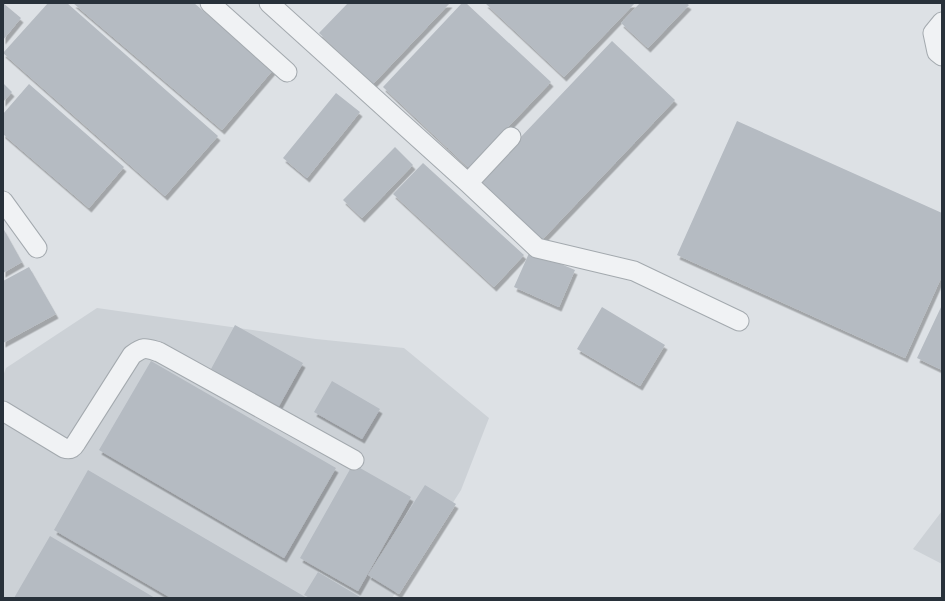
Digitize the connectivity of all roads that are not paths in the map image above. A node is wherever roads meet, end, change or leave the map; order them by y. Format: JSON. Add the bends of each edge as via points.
{"nodes":[{"id":1,"x":210,"y":3,"type":"edge"},
{"id":2,"x":269,"y":3,"type":"edge"},
{"id":3,"x":942,"y":22,"type":"edge"},
{"id":4,"x":942,"y":56,"type":"edge"},
{"id":5,"x":287,"y":72,"type":"dead end"},
{"id":6,"x":511,"y":137,"type":"dead end"},
{"id":7,"x":468,"y":183,"type":"junction"},
{"id":8,"x":3,"y":201,"type":"edge"},
{"id":9,"x":37,"y":248,"type":"dead end"},
{"id":10,"x":739,"y":321,"type":"dead end"},
{"id":11,"x":3,"y":411,"type":"edge"},
{"id":12,"x":354,"y":460,"type":"dead end"}],
"edges":[{"from":1,"to":5,"type":"lane"},
{"from":2,"to":7,"type":"lane"},
{"from":3,"to":4,"type":"lane","via":[[933,33],[938,52]]},
{"from":6,"to":7,"type":"lane"},
{"from":7,"to":10,"type":"lane","via":[[537,248],[634,271]]},
{"from":8,"to":9,"type":"lane"},
{"from":11,"to":12,"type":"lane","via":[[64,448],[70,449],[132,355],[145,348],[159,352]]}]}
